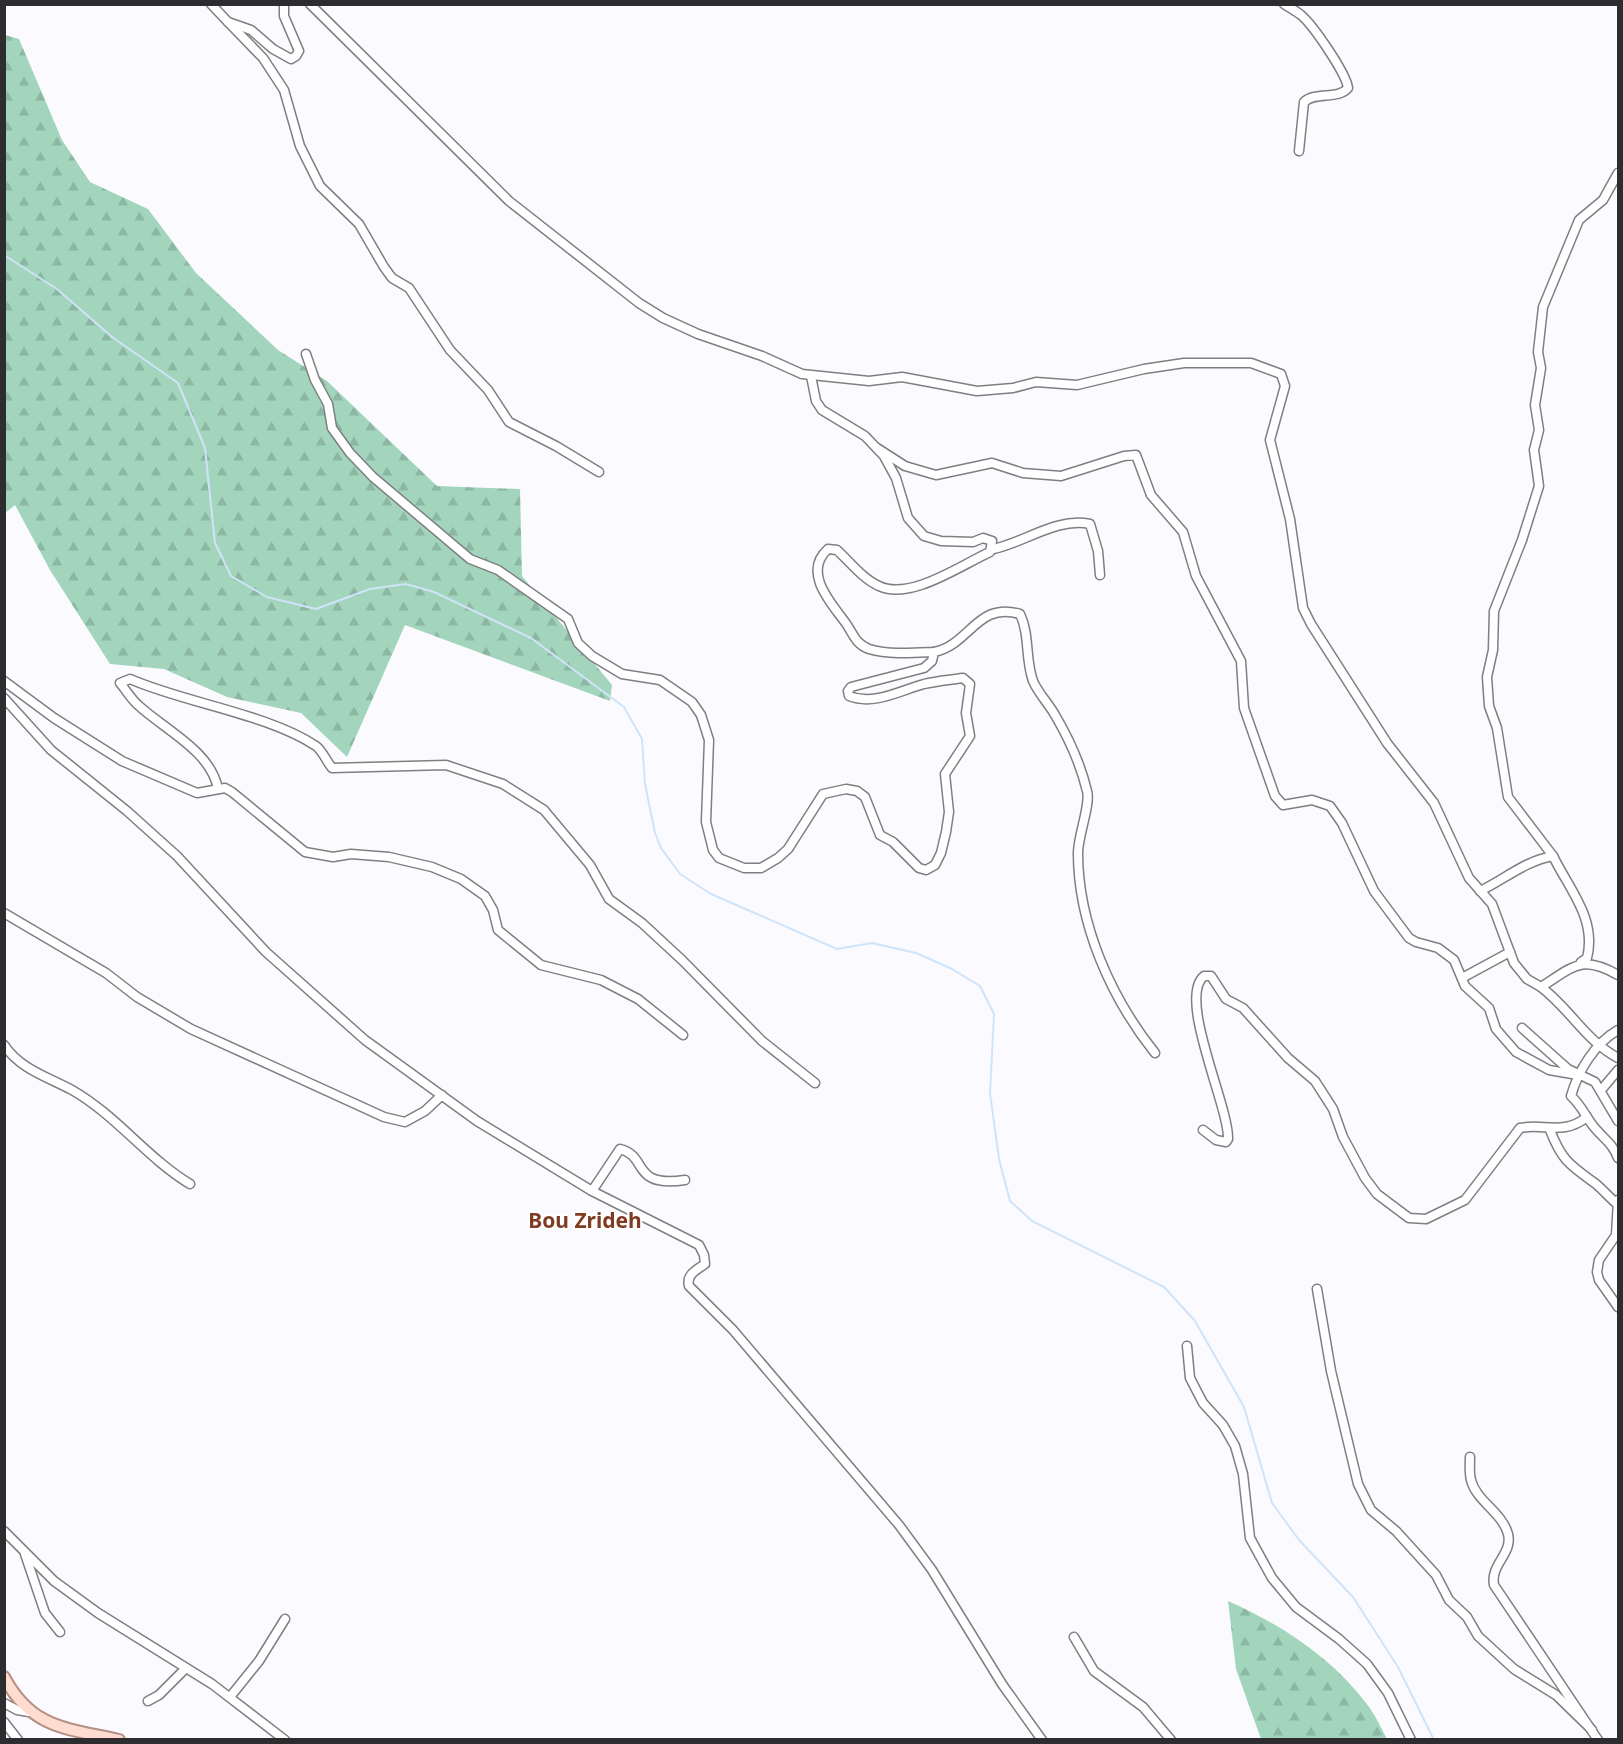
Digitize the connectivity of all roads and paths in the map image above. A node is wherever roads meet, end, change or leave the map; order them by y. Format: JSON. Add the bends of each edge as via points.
{"nodes":[{"id":1,"x":211,"y":4,"type":"edge"},
{"id":2,"x":284,"y":4,"type":"edge"},
{"id":3,"x":310,"y":4,"type":"edge"},
{"id":4,"x":1284,"y":4,"type":"edge"},
{"id":5,"x":228,"y":22,"type":"junction"},
{"id":6,"x":1299,"y":151,"type":"dead end"},
{"id":7,"x":1618,"y":173,"type":"edge"},
{"id":8,"x":306,"y":354,"type":"dead end"},
{"id":9,"x":811,"y":376,"type":"junction"},
{"id":10,"x":877,"y":448,"type":"junction"},
{"id":11,"x":599,"y":472,"type":"dead end"},
{"id":12,"x":993,"y":549,"type":"junction"},
{"id":13,"x":1101,"y":575,"type":"dead end"},
{"id":14,"x":934,"y":652,"type":"junction"},
{"id":15,"x":4,"y":681,"type":"edge"},
{"id":16,"x":4,"y":698,"type":"edge"},
{"id":17,"x":218,"y":789,"type":"junction"},
{"id":18,"x":1553,"y":856,"type":"junction"},
{"id":19,"x":1480,"y":891,"type":"junction"},
{"id":20,"x":4,"y":913,"type":"edge"},
{"id":21,"x":1510,"y":952,"type":"junction"},
{"id":22,"x":1581,"y":963,"type":"junction"},
{"id":23,"x":1618,"y":975,"type":"edge"},
{"id":24,"x":1462,"y":978,"type":"junction"},
{"id":25,"x":1541,"y":987,"type":"junction"},
{"id":26,"x":1522,"y":1028,"type":"dead end"},
{"id":27,"x":1618,"y":1030,"type":"edge"},
{"id":28,"x":682,"y":1035,"type":"dead end"},
{"id":29,"x":4,"y":1045,"type":"edge"},
{"id":30,"x":1599,"y":1047,"type":"junction"},
{"id":31,"x":1155,"y":1053,"type":"dead end"},
{"id":32,"x":1618,"y":1058,"type":"edge"},
{"id":33,"x":1618,"y":1070,"type":"edge"},
{"id":34,"x":1578,"y":1075,"type":"junction"},
{"id":35,"x":815,"y":1083,"type":"dead end"},
{"id":36,"x":1602,"y":1089,"type":"junction"},
{"id":37,"x":442,"y":1095,"type":"junction"},
{"id":38,"x":1587,"y":1117,"type":"junction"},
{"id":39,"x":1618,"y":1121,"type":"edge"},
{"id":40,"x":1203,"y":1130,"type":"dead end"},
{"id":41,"x":1550,"y":1130,"type":"junction"},
{"id":42,"x":1618,"y":1158,"type":"edge"},
{"id":43,"x":685,"y":1180,"type":"dead end"},
{"id":44,"x":190,"y":1185,"type":"dead end"},
{"id":45,"x":592,"y":1191,"type":"junction"},
{"id":46,"x":1618,"y":1202,"type":"edge"},
{"id":47,"x":1317,"y":1289,"type":"dead end"},
{"id":48,"x":1618,"y":1307,"type":"edge"},
{"id":49,"x":1186,"y":1346,"type":"dead end"},
{"id":50,"x":1470,"y":1457,"type":"dead end"},
{"id":51,"x":4,"y":1531,"type":"edge"},
{"id":52,"x":25,"y":1551,"type":"junction"},
{"id":53,"x":285,"y":1618,"type":"dead end"},
{"id":54,"x":60,"y":1632,"type":"dead end"},
{"id":55,"x":1074,"y":1637,"type":"dead end"},
{"id":56,"x":185,"y":1669,"type":"junction"},
{"id":57,"x":4,"y":1677,"type":"edge"},
{"id":58,"x":230,"y":1697,"type":"junction"},
{"id":59,"x":148,"y":1701,"type":"dead end"},
{"id":60,"x":4,"y":1703,"type":"edge"},
{"id":61,"x":29,"y":1712,"type":"junction"},
{"id":62,"x":4,"y":1722,"type":"edge"},
{"id":63,"x":1592,"y":1730,"type":"junction"},
{"id":64,"x":18,"y":1740,"type":"edge"},
{"id":65,"x":119,"y":1740,"type":"edge"},
{"id":66,"x":285,"y":1740,"type":"edge"},
{"id":67,"x":1042,"y":1740,"type":"edge"},
{"id":68,"x":1172,"y":1740,"type":"edge"},
{"id":69,"x":1411,"y":1740,"type":"edge"},
{"id":70,"x":1598,"y":1740,"type":"edge"}],
"edges":[{"from":1,"to":5,"type":"street"},
{"from":2,"to":5,"type":"street","via":[[284,16],[298,46],[291,59],[273,50],[251,30]]},
{"from":3,"to":9,"type":"street","via":[[508,201],[639,303],[698,334]]},
{"from":4,"to":6,"type":"street","via":[[1307,22],[1348,88],[1343,93],[1304,102]]},
{"from":5,"to":11,"type":"street","via":[[263,58],[284,90],[300,146],[320,186],[359,224],[388,273],[409,288],[450,350],[488,390],[509,422]]},
{"from":7,"to":18,"type":"street","via":[[1603,200],[1579,220],[1543,307],[1535,405],[1539,430],[1534,450],[1539,486],[1494,611],[1493,650],[1487,676],[1489,706],[1497,728],[1508,797]]},
{"from":8,"to":14,"type":"street","via":[[328,404],[332,428],[373,477],[470,560],[498,570],[568,619],[578,643],[592,656],[622,674],[660,680],[692,702],[709,740],[706,822],[719,858],[744,868],[761,868],[788,849],[823,794],[846,789],[865,797],[880,835],[893,842],[919,868],[926,870],[935,865],[950,812],[945,774],[970,736],[966,713],[970,684],[963,678],[953,679],[881,698],[855,698],[848,691],[924,668],[932,661]]},
{"from":9,"to":10,"type":"street","via":[[816,402],[822,411],[865,436]]},
{"from":9,"to":19,"type":"street","via":[[869,381],[902,377],[977,391],[1036,382],[1077,385],[1184,363],[1251,363],[1281,374],[1285,386],[1270,440],[1290,519],[1303,608],[1358,699],[1434,803],[1458,859]]},
{"from":10,"to":12,"type":"street","via":[[896,478],[908,518],[924,536],[973,542],[988,539]]},
{"from":10,"to":24,"type":"street","via":[[905,466],[936,476],[992,463],[1023,473],[1061,476],[1136,455],[1151,495],[1183,532],[1196,576],[1241,662],[1242,702],[1277,801],[1286,805],[1312,800],[1330,806],[1390,914],[1416,942],[1445,952],[1454,960]]},
{"from":12,"to":13,"type":"street","via":[[1081,522],[1089,524]]},
{"from":12,"to":14,"type":"street","via":[[915,589],[898,591],[879,586],[837,550],[824,553],[818,576],[825,596],[857,643],[899,653]]},
{"from":14,"to":31,"type":"street","via":[[946,650],[981,618],[1006,610],[1020,614],[1034,682],[1062,727],[1088,792],[1078,849],[1079,889],[1088,921],[1113,988]]},
{"from":15,"to":17,"type":"street","via":[[122,761],[197,793]]},
{"from":16,"to":37,"type":"street","via":[[51,750],[177,856],[266,952],[365,1040]]},
{"from":17,"to":28,"type":"street","via":[[232,792],[305,852],[333,857],[389,857],[432,867],[460,879],[485,896],[498,930],[542,965],[601,980],[638,999]]},
{"from":17,"to":35,"type":"street","via":[[216,777],[203,758],[136,704],[120,683],[130,679],[264,723],[319,747],[332,768],[446,765],[502,784],[544,810],[590,865],[609,899],[642,923],[762,1041]]},
{"from":18,"to":19,"type":"street","via":[[1525,864]]},
{"from":18,"to":22,"type":"street","via":[[1588,926],[1590,948]]},
{"from":19,"to":21,"type":"street","via":[[1492,904]]},
{"from":20,"to":37,"type":"street","via":[[191,1029],[384,1117],[405,1122]]},
{"from":21,"to":24,"type":"street"},
{"from":21,"to":25,"type":"street","via":[[1520,972]]},
{"from":22,"to":23,"type":"street"},
{"from":22,"to":25,"type":"street"},
{"from":24,"to":34,"type":"street","via":[[1489,1008],[1496,1029],[1516,1052],[1549,1070]]},
{"from":25,"to":30,"type":"street"},
{"from":26,"to":34,"type":"street"},
{"from":27,"to":30,"type":"street"},
{"from":29,"to":44,"type":"street","via":[[33,1071],[95,1106],[167,1170]]},
{"from":30,"to":32,"type":"street"},
{"from":30,"to":34,"type":"street"},
{"from":33,"to":36,"type":"street"},
{"from":34,"to":36,"type":"street","via":[[1588,1077]]},
{"from":34,"to":38,"type":"street","via":[[1571,1096]]},
{"from":36,"to":39,"type":"street"},
{"from":37,"to":45,"type":"street"},
{"from":38,"to":41,"type":"street","via":[[1580,1123]]},
{"from":38,"to":42,"type":"street","via":[[1609,1141]]},
{"from":40,"to":41,"type":"street","via":[[1221,1142],[1228,1139],[1196,997],[1198,984],[1204,976],[1211,976],[1226,999],[1243,1008],[1288,1058],[1315,1081],[1333,1109],[1365,1178],[1377,1194],[1409,1218],[1426,1220],[1465,1200],[1520,1128]]},
{"from":41,"to":46,"type":"street","via":[[1558,1152],[1570,1167]]},
{"from":43,"to":45,"type":"street","via":[[659,1181],[648,1177],[633,1156],[620,1149]]},
{"from":45,"to":67,"type":"street","via":[[699,1245],[705,1264],[693,1272],[689,1286],[733,1330],[899,1526]]},
{"from":46,"to":48,"type":"street","via":[[1615,1239],[1599,1260],[1597,1272]]},
{"from":47,"to":63,"type":"street","via":[[1331,1371],[1358,1484],[1371,1510],[1396,1530],[1436,1575],[1449,1600],[1467,1617],[1478,1636],[1514,1669],[1556,1695]]},
{"from":49,"to":69,"type":"street","via":[[1190,1378],[1235,1446],[1243,1474],[1250,1538],[1272,1578],[1296,1607],[1367,1664],[1388,1693]]},
{"from":50,"to":63,"type":"street","via":[[1473,1487],[1501,1518],[1509,1537],[1508,1549],[1494,1570],[1494,1586]]},
{"from":51,"to":52,"type":"street"},
{"from":52,"to":54,"type":"street","via":[[45,1613]]},
{"from":52,"to":56,"type":"street","via":[[54,1581]]},
{"from":53,"to":58,"type":"street","via":[[259,1661]]},
{"from":55,"to":68,"type":"street","via":[[1094,1671],[1143,1707]]},
{"from":56,"to":58,"type":"street"},
{"from":56,"to":59,"type":"street"},
{"from":57,"to":61,"type":"main road"},
{"from":58,"to":66,"type":"street"},
{"from":60,"to":61,"type":"street"},
{"from":61,"to":65,"type":"main road","via":[[50,1723]]},
{"from":62,"to":64,"type":"street"},
{"from":63,"to":70,"type":"street"}]}
